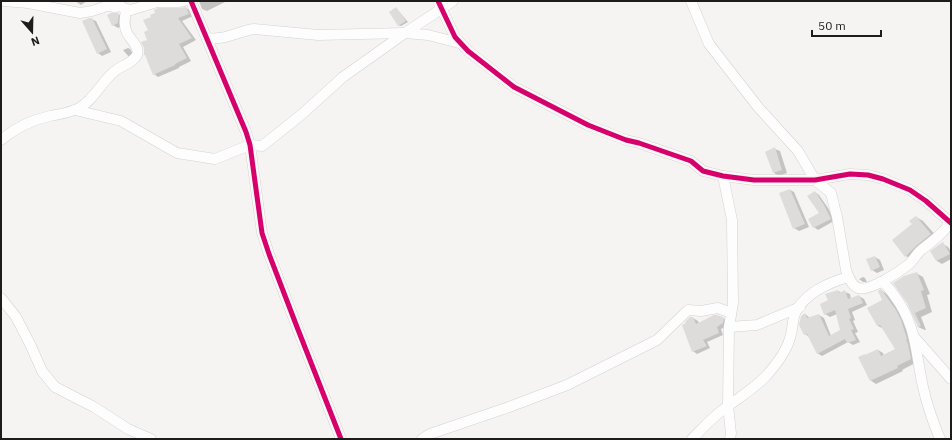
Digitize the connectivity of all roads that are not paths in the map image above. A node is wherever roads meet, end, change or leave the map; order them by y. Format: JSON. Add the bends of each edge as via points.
{"nodes":[{"id":1,"x":4,"y":1,"type":"edge"},
{"id":2,"x":184,"y":1,"type":"edge"},
{"id":3,"x":191,"y":1,"type":"edge"},
{"id":4,"x":453,"y":1,"type":"edge"},
{"id":5,"x":691,"y":1,"type":"edge"},
{"id":6,"x":440,"y":5,"type":"edge"},
{"id":7,"x":126,"y":9,"type":"junction"},
{"id":8,"x":405,"y":33,"type":"junction"},
{"id":9,"x":207,"y":38,"type":"junction"},
{"id":10,"x":459,"y":43,"type":"junction"},
{"id":11,"x":75,"y":110,"type":"junction"},
{"id":12,"x":1,"y":140,"type":"edge"},
{"id":13,"x":250,"y":145,"type":"junction"},
{"id":14,"x":723,"y":176,"type":"junction"},
{"id":15,"x":815,"y":180,"type":"junction"},
{"id":16,"x":951,"y":222,"type":"edge"},
{"id":17,"x":848,"y":277,"type":"junction"},
{"id":18,"x":881,"y":282,"type":"junction"},
{"id":19,"x":1,"y":298,"type":"edge"},
{"id":20,"x":800,"y":307,"type":"junction"},
{"id":21,"x":731,"y":313,"type":"junction"},
{"id":22,"x":729,"y":328,"type":"junction"},
{"id":23,"x":915,"y":338,"type":"junction"},
{"id":24,"x":951,"y":379,"type":"edge"},
{"id":25,"x":728,"y":406,"type":"junction"},
{"id":26,"x":150,"y":439,"type":"edge"},
{"id":27,"x":341,"y":439,"type":"edge"},
{"id":28,"x":422,"y":439,"type":"edge"},
{"id":29,"x":692,"y":439,"type":"edge"},
{"id":30,"x":730,"y":439,"type":"edge"},
{"id":31,"x":940,"y":439,"type":"edge"}],
"edges":[{"from":1,"to":7,"type":"street","via":[[80,13],[107,6],[120,6]]},
{"from":2,"to":7,"type":"street","via":[[156,2],[131,10]]},
{"from":3,"to":9,"type":"street"},
{"from":4,"to":6,"type":"street"},
{"from":5,"to":15,"type":"street","via":[[709,44],[758,107],[798,151]]},
{"from":6,"to":8,"type":"street"},
{"from":6,"to":10,"type":"street"},
{"from":7,"to":11,"type":"street","via":[[125,28],[137,54],[114,72],[88,102]]},
{"from":8,"to":9,"type":"street","via":[[318,35],[254,29],[218,38]]},
{"from":8,"to":10,"type":"street","via":[[428,35]]},
{"from":8,"to":13,"type":"street","via":[[343,77],[262,146]]},
{"from":9,"to":13,"type":"street","via":[[243,121]]},
{"from":10,"to":14,"type":"street","via":[[508,83],[535,99],[588,125],[691,162],[703,171]]},
{"from":11,"to":12,"type":"street","via":[[37,119]]},
{"from":11,"to":13,"type":"street","via":[[121,122],[177,153],[215,159]]},
{"from":13,"to":27,"type":"street","via":[[262,233]]},
{"from":14,"to":15,"type":"street","via":[[754,180]]},
{"from":14,"to":21,"type":"street","via":[[732,220]]},
{"from":15,"to":16,"type":"street","via":[[850,174],[883,179],[910,190]]},
{"from":15,"to":17,"type":"street","via":[[831,193]]},
{"from":16,"to":18,"type":"street","via":[[909,264]]},
{"from":17,"to":18,"type":"street","via":[[858,288]]},
{"from":17,"to":20,"type":"street","via":[[819,288]]},
{"from":18,"to":23,"type":"street","via":[[903,309]]},
{"from":19,"to":26,"type":"street","via":[[16,317],[32,346],[42,372],[55,387]]},
{"from":20,"to":22,"type":"street","via":[[757,325]]},
{"from":20,"to":25,"type":"street","via":[[793,319],[791,337],[780,359],[764,377]]},
{"from":21,"to":22,"type":"street"},
{"from":21,"to":28,"type":"street","via":[[718,308],[688,310],[657,340],[566,385]]},
{"from":22,"to":25,"type":"street"},
{"from":23,"to":24,"type":"street"},
{"from":23,"to":31,"type":"street","via":[[928,408]]},
{"from":25,"to":29,"type":"street"},
{"from":25,"to":30,"type":"street"}]}
